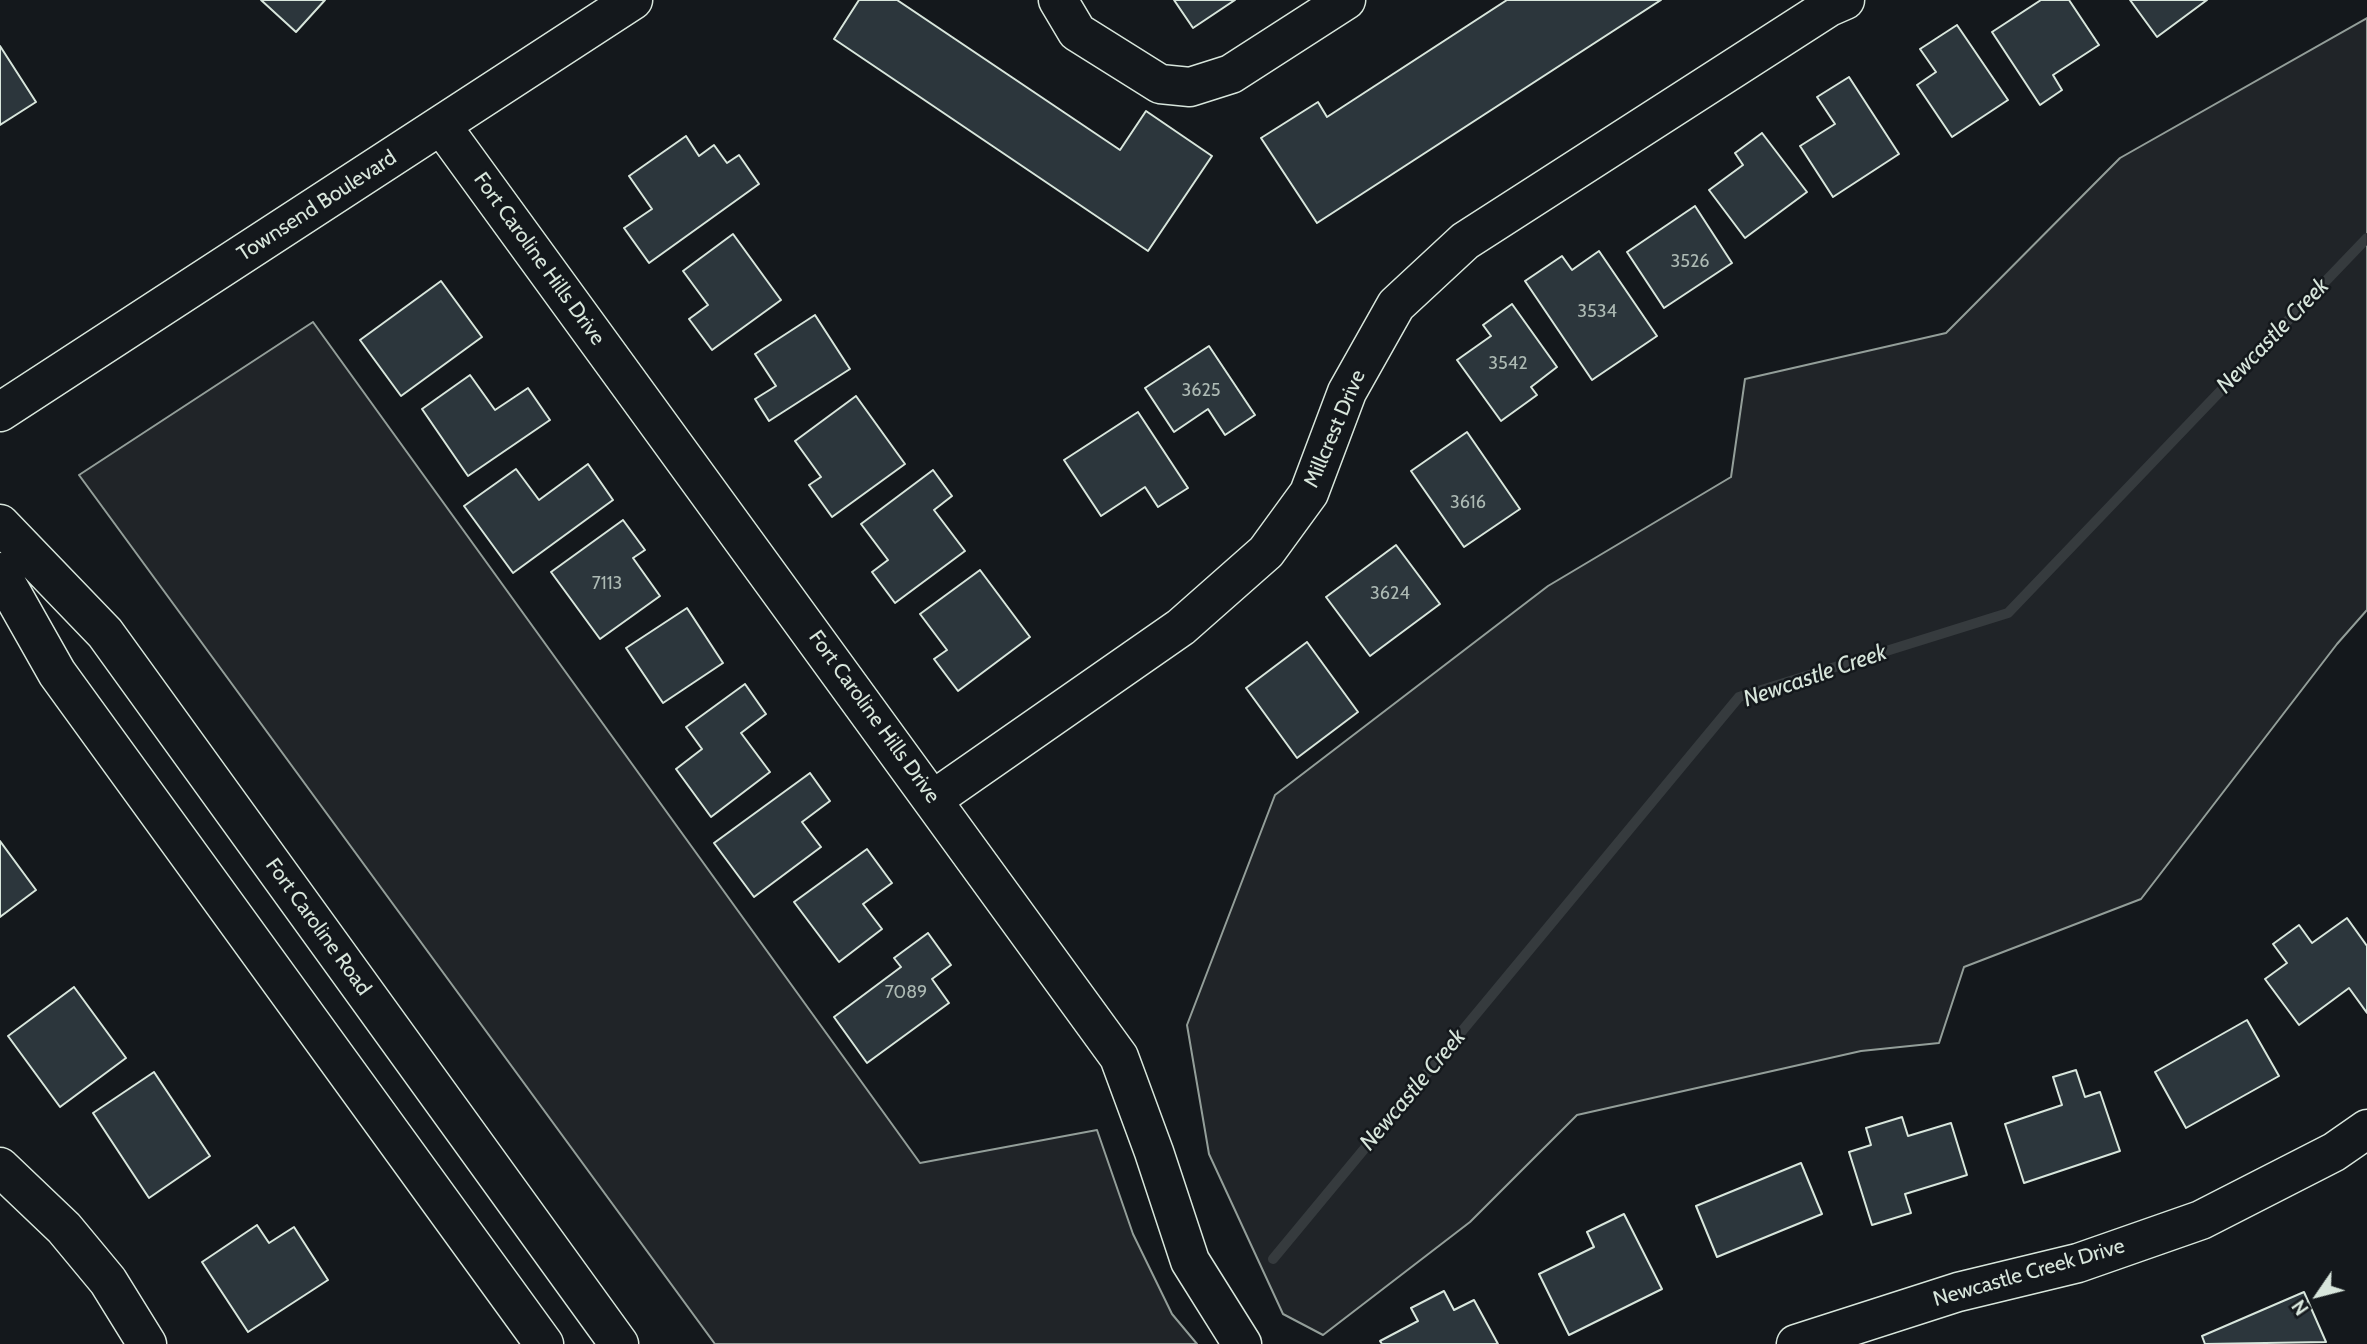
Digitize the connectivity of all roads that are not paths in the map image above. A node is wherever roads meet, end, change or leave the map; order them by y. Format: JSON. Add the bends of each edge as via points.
{"nodes":[{"id":1,"x":634,"y":0,"type":"edge"},
{"id":2,"x":1058,"y":0,"type":"edge"},
{"id":3,"x":1346,"y":0,"type":"edge"},
{"id":4,"x":1845,"y":0,"type":"edge"},
{"id":5,"x":441,"y":125,"type":"junction"},
{"id":6,"x":0,"y":412,"type":"edge"},
{"id":7,"x":0,"y":524,"type":"edge"},
{"id":8,"x":0,"y":572,"type":"edge"},
{"id":9,"x":934,"y":799,"type":"junction"},
{"id":10,"x":2367,"y":1129,"type":"edge"},
{"id":11,"x":0,"y":1167,"type":"edge"},
{"id":12,"x":147,"y":1344,"type":"edge"},
{"id":13,"x":544,"y":1344,"type":"edge"},
{"id":14,"x":619,"y":1344,"type":"edge"},
{"id":15,"x":1242,"y":1344,"type":"edge"},
{"id":16,"x":1796,"y":1344,"type":"edge"}],
"edges":[{"from":1,"to":5,"type":"street","name":"Townsend Boulevard"},
{"from":2,"to":3,"type":"street","via":[[1077,32],[1160,83],[1190,87],[1231,74]]},
{"from":4,"to":9,"type":"street","name":"Millcrest Drive","via":[[1465,241],[1396,305],[1347,392],[1309,493],[1266,552],[1181,627]]},
{"from":5,"to":6,"type":"street","name":"Townsend Boulevard"},
{"from":5,"to":9,"type":"street","name":"Fort Caroline Hills Drive"},
{"from":7,"to":14,"type":"street","name":"Fort Caroline Road","via":[[105,633]]},
{"from":8,"to":13,"type":"street","via":[[57,673]]},
{"from":9,"to":15,"type":"street","name":"Fort Caroline Hills Drive","via":[[1119,1057],[1191,1261]]},
{"from":10,"to":16,"type":"street","name":"Newcastle Creek Drive","via":[[2334,1152],[2202,1220],[2078,1263],[1958,1292]]},
{"from":11,"to":12,"type":"street","via":[[73,1238],[108,1281]]}]}
